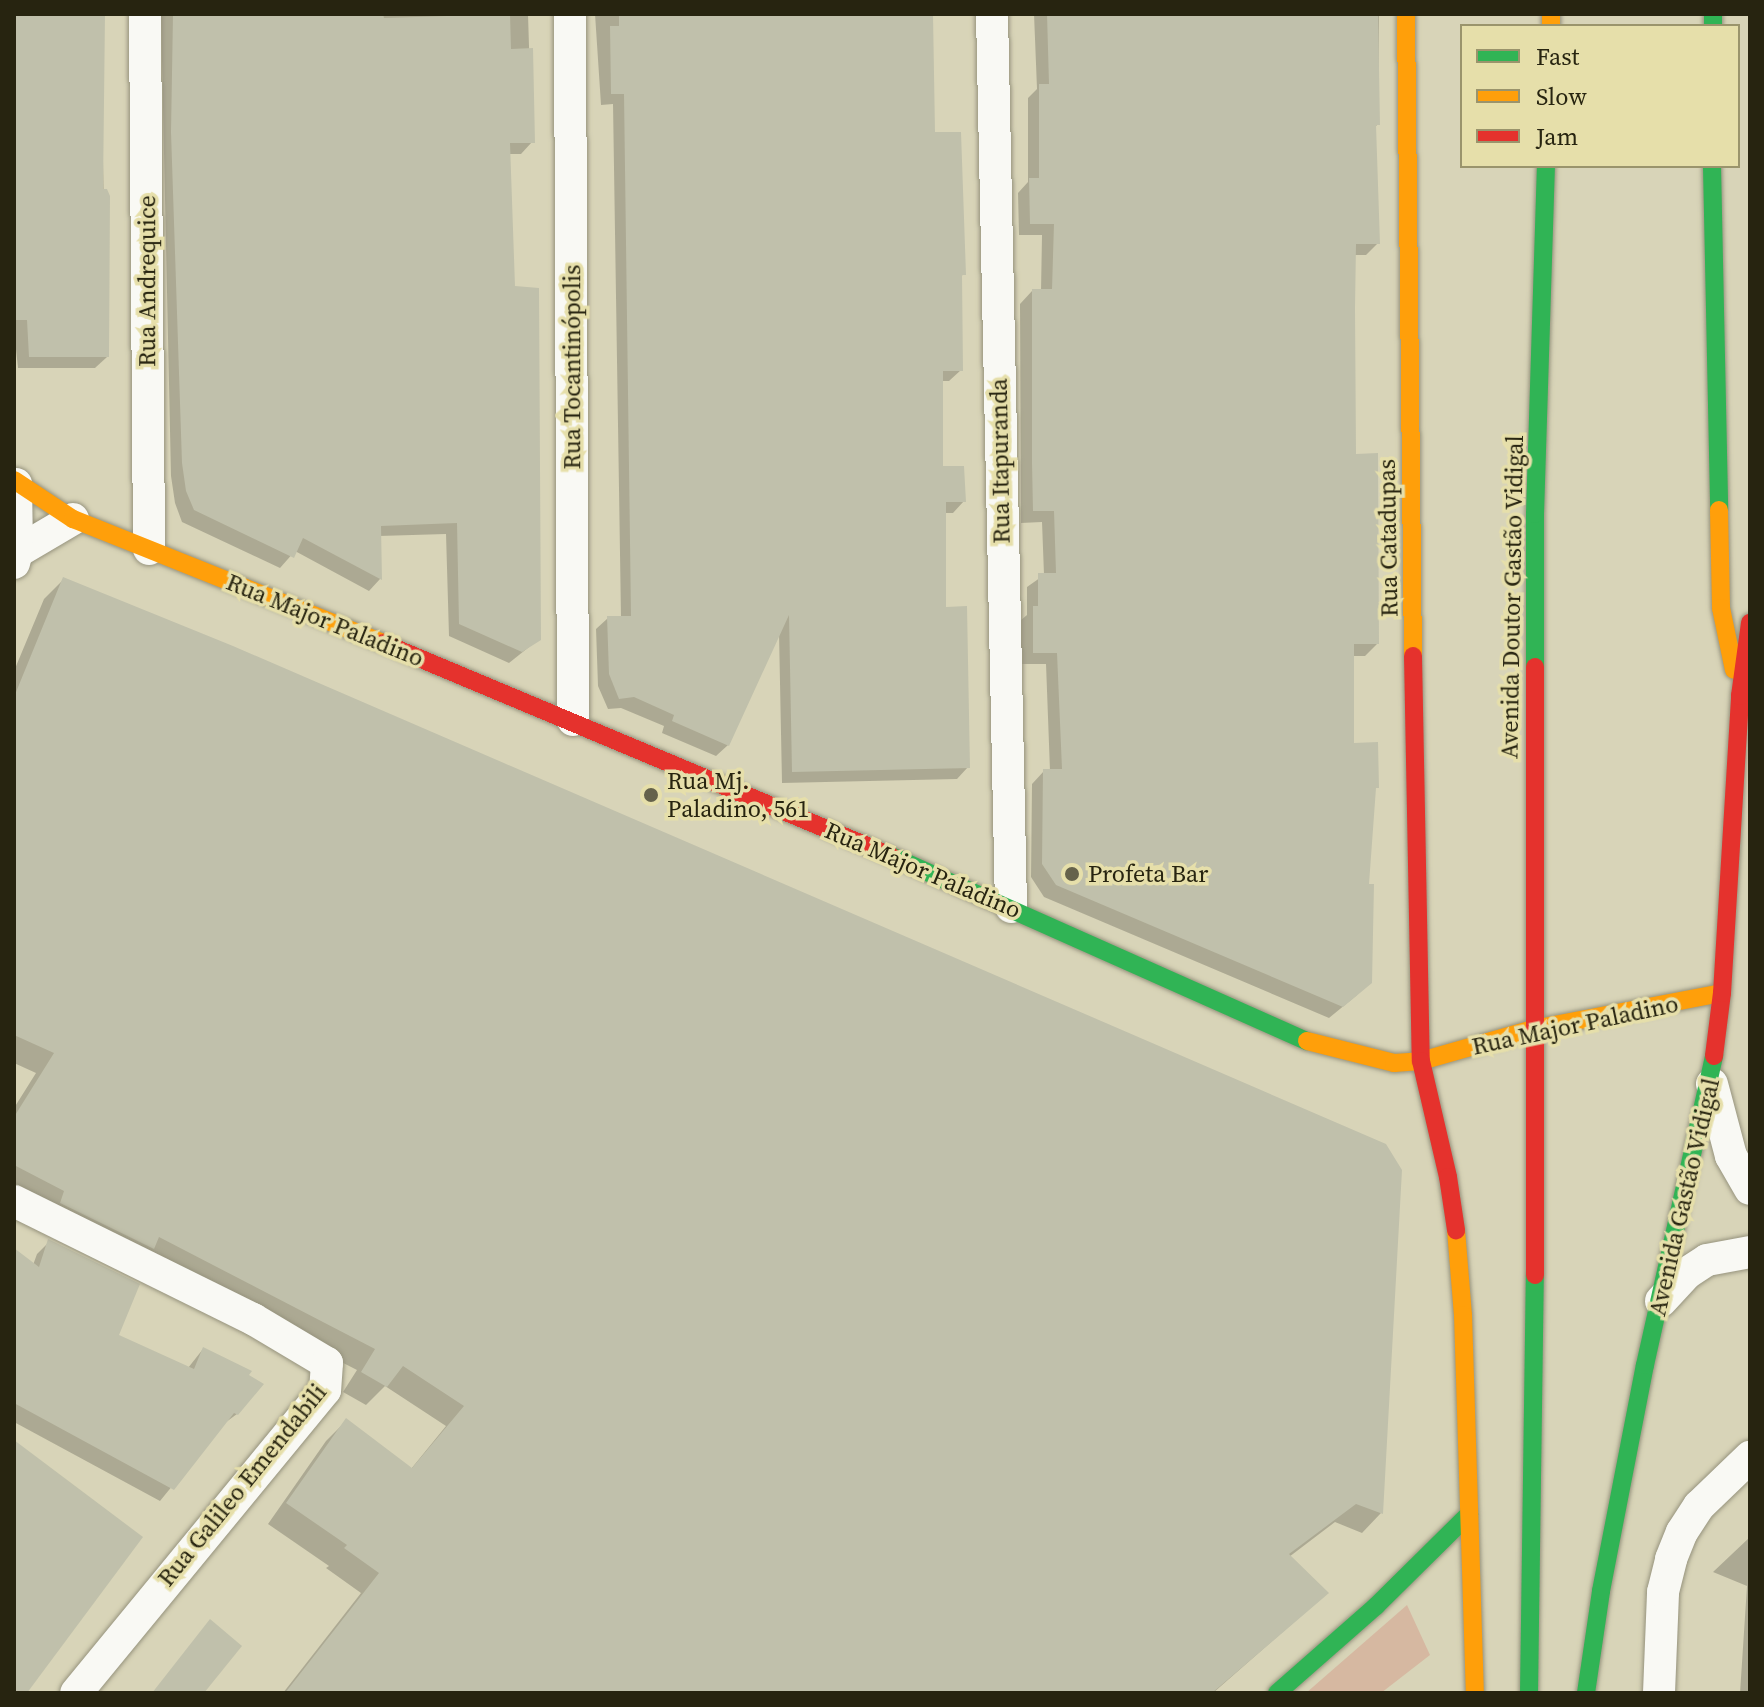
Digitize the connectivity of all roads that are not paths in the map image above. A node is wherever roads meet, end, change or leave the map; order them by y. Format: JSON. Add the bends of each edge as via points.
{"nodes":[{"id":1,"x":145,"y":14,"type":"edge"},
{"id":2,"x":570,"y":14,"type":"edge"},
{"id":3,"x":992,"y":14,"type":"edge"},
{"id":4,"x":1406,"y":14,"type":"edge"},
{"id":5,"x":1546,"y":168,"type":"edge"},
{"id":6,"x":1712,"y":168,"type":"edge"},
{"id":7,"x":15,"y":482,"type":"edge"},
{"id":8,"x":73,"y":519,"type":"junction"},
{"id":9,"x":149,"y":549,"type":"junction"},
{"id":10,"x":16,"y":557,"type":"edge"},
{"id":11,"x":1750,"y":623,"type":"edge"},
{"id":12,"x":1740,"y":696,"type":"junction"},
{"id":13,"x":573,"y":720,"type":"junction"},
{"id":14,"x":1011,"y":907,"type":"junction"},
{"id":15,"x":1722,"y":993,"type":"junction"},
{"id":16,"x":1533,"y":1029,"type":"junction"},
{"id":17,"x":1421,"y":1061,"type":"junction"},
{"id":18,"x":1711,"y":1080,"type":"junction"},
{"id":19,"x":1750,"y":1189,"type":"edge"},
{"id":20,"x":14,"y":1201,"type":"edge"},
{"id":21,"x":1750,"y":1252,"type":"edge"},
{"id":22,"x":1661,"y":1301,"type":"junction"},
{"id":23,"x":1750,"y":1457,"type":"edge"},
{"id":24,"x":1469,"y":1514,"type":"junction"},
{"id":25,"x":76,"y":1693,"type":"edge"},
{"id":26,"x":1277,"y":1693,"type":"edge"},
{"id":27,"x":1475,"y":1693,"type":"edge"},
{"id":28,"x":1529,"y":1693,"type":"edge"},
{"id":29,"x":1586,"y":1693,"type":"edge"},
{"id":30,"x":1659,"y":1693,"type":"edge"}],
"edges":[{"from":1,"to":9,"type":"street","name":"Rua Andrequice"},
{"from":2,"to":13,"type":"street","name":"Rua Tocantinópolis"},
{"from":3,"to":14,"type":"street","name":"Rua Itapuranda"},
{"from":4,"to":17,"type":"main road","name":"Rua Catadupas"},
{"from":5,"to":16,"type":"main road","name":"Avenida Doutor Gastão Vidigal","via":[[1535,514]]},
{"from":6,"to":12,"type":"main road","via":[[1721,608]]},
{"from":7,"to":8,"type":"main road","name":"Rua Major Paladino"},
{"from":7,"to":10,"type":"street"},
{"from":8,"to":9,"type":"main road","name":"Rua Major Paladino"},
{"from":8,"to":10,"type":"street"},
{"from":9,"to":13,"type":"main road","name":"Rua Major Paladino"},
{"from":11,"to":12,"type":"main road"},
{"from":12,"to":15,"type":"main road","name":"Avenida Gastão Vidigal"},
{"from":13,"to":14,"type":"main road","name":"Rua Major Paladino"},
{"from":14,"to":17,"type":"main road","name":"Rua Major Paladino","via":[[1293,1036],[1371,1059]]},
{"from":15,"to":16,"type":"main road","name":"Rua Major Paladino"},
{"from":15,"to":18,"type":"main road","name":"Avenida Gastão Vidigal"},
{"from":16,"to":17,"type":"main road","name":"Rua Major Paladino"},
{"from":16,"to":28,"type":"main road","via":[[1535,1409]]},
{"from":17,"to":24,"type":"main road","via":[[1456,1233]]},
{"from":18,"to":19,"type":"street","via":[[1731,1156]]},
{"from":18,"to":22,"type":"main road","name":"Avenida Gastão Vidigal"},
{"from":20,"to":25,"type":"street","name":"Rua Galileo Emendabili","via":[[253,1319],[327,1363],[325,1390]]},
{"from":21,"to":22,"type":"street","via":[[1707,1260]]},
{"from":22,"to":29,"type":"main road","name":"Avenida Gastão Vidigal","via":[[1601,1591]]},
{"from":23,"to":30,"type":"street","via":[[1699,1506],[1671,1559],[1663,1592]]},
{"from":24,"to":26,"type":"main road","via":[[1387,1596]]},
{"from":24,"to":27,"type":"main road"}]}
